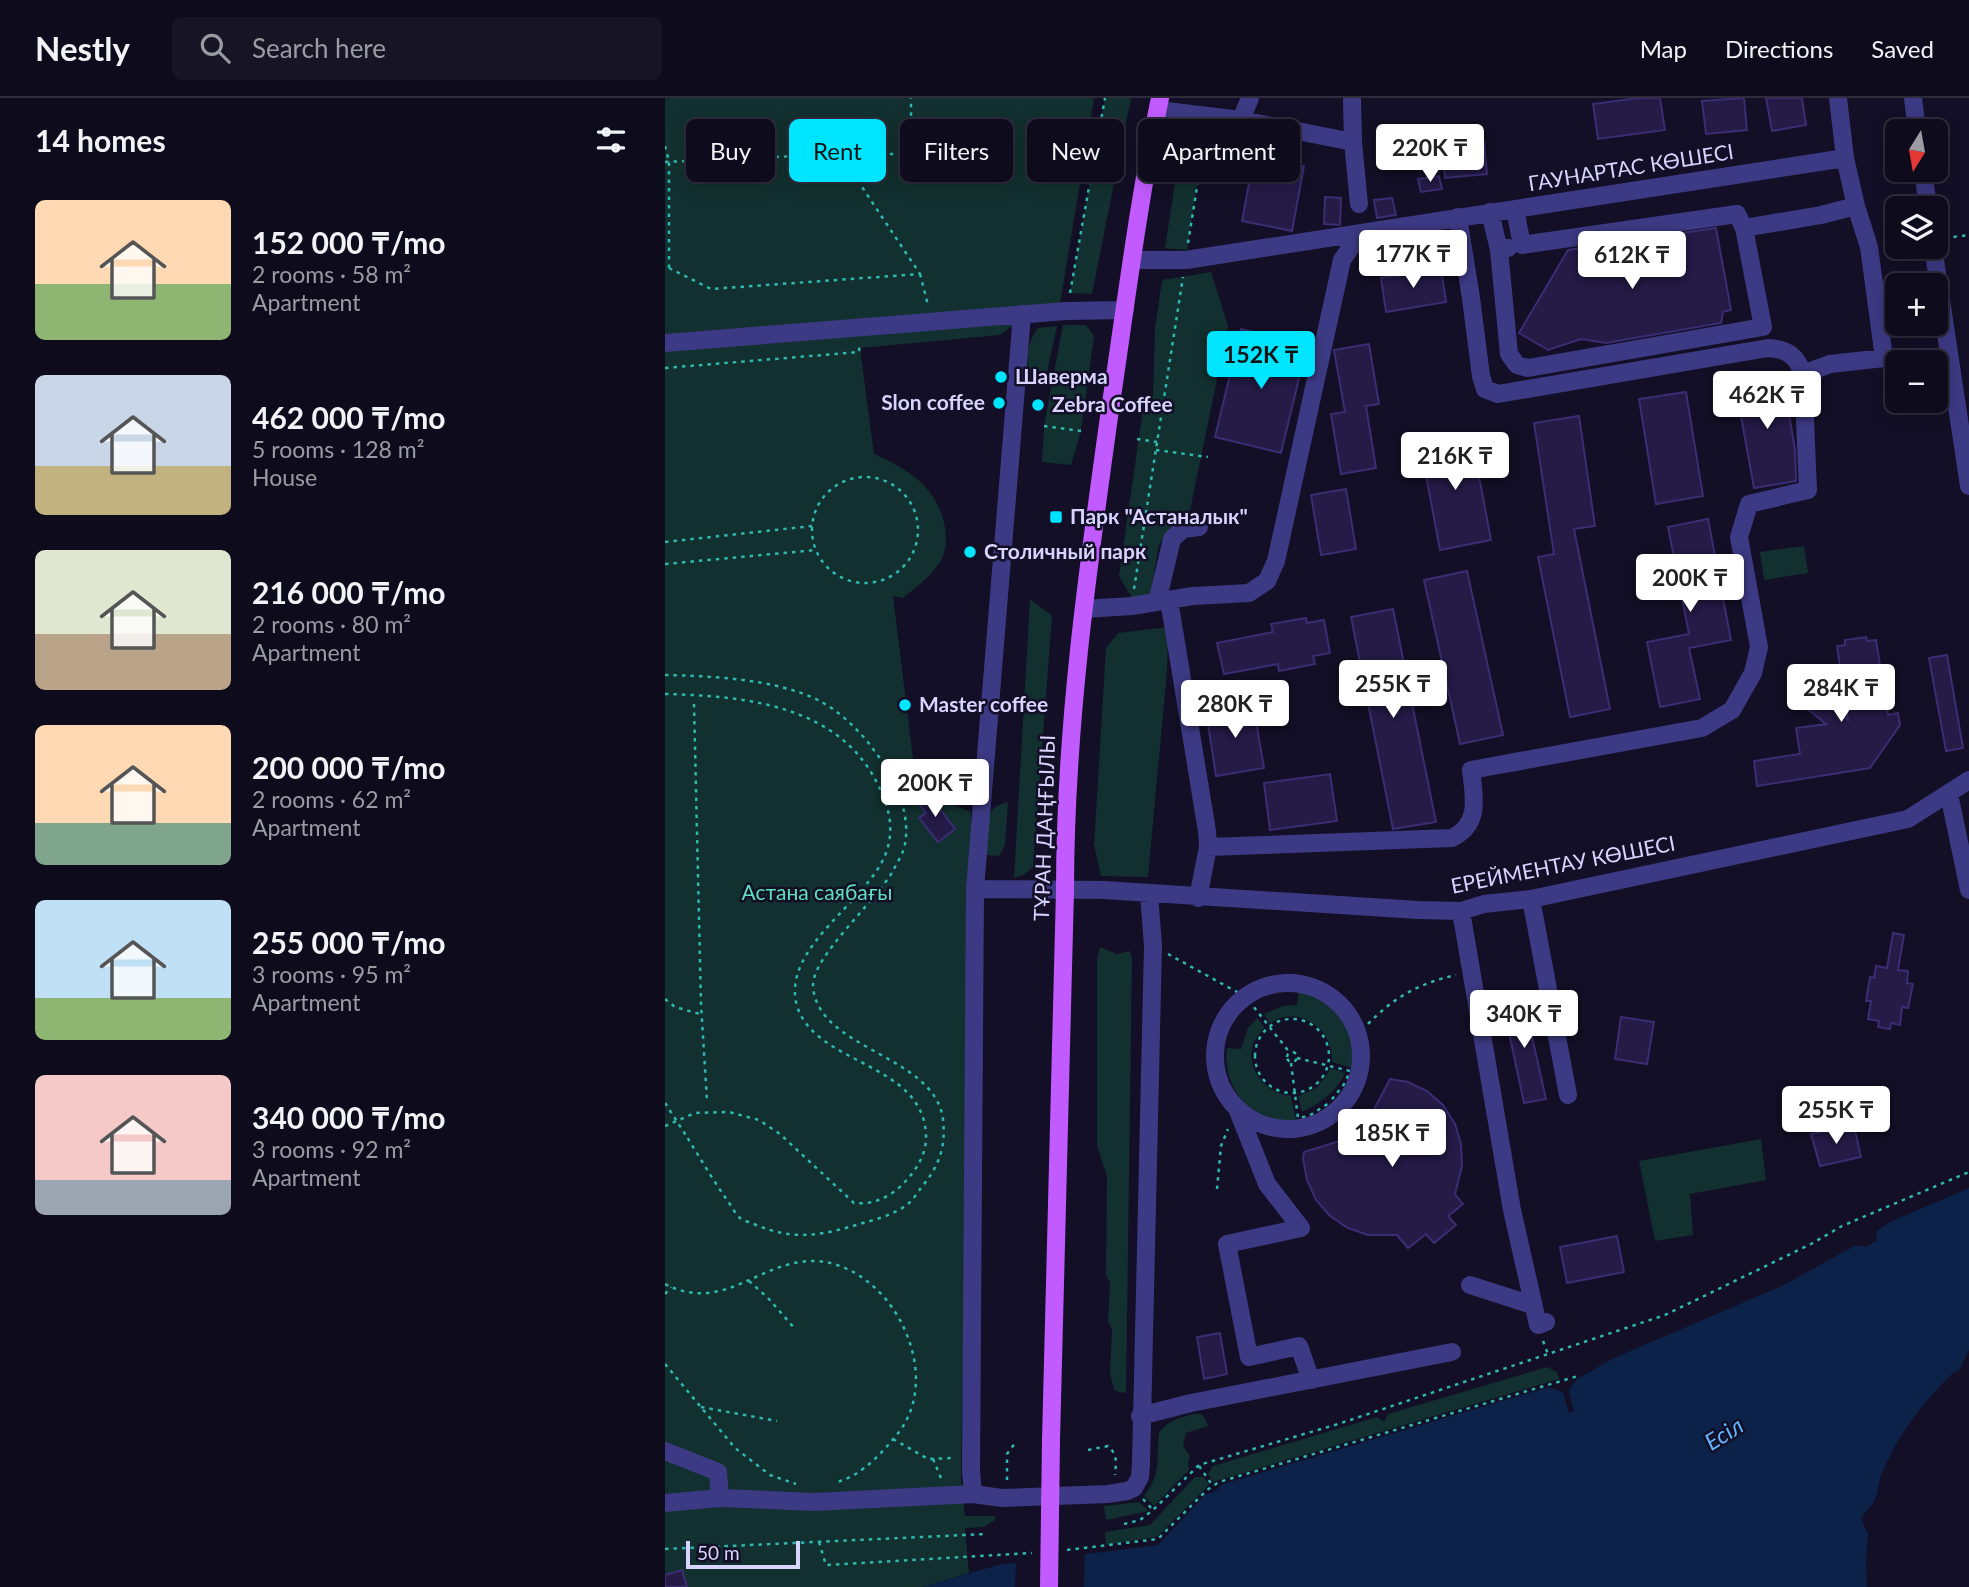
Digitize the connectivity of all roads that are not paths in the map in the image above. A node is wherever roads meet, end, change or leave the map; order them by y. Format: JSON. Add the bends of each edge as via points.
{"nodes":[{"id":1,"x":1250,"y":98,"type":"edge"},
{"id":2,"x":1352,"y":98,"type":"edge"},
{"id":3,"x":1838,"y":98,"type":"edge"},
{"id":4,"x":1913,"y":98,"type":"edge"},
{"id":5,"x":1159,"y":104,"type":"edge"},
{"id":6,"x":1233,"y":119,"type":"edge"},
{"id":7,"x":1241,"y":119,"type":"edge"},
{"id":8,"x":1916,"y":119,"type":"edge"},
{"id":9,"x":1300,"y":132,"type":"edge"},
{"id":10,"x":1353,"y":142,"type":"junction"},
{"id":11,"x":1845,"y":158,"type":"junction"},
{"id":12,"x":1359,"y":204,"type":"dead end"},
{"id":13,"x":1856,"y":206,"type":"junction"},
{"id":14,"x":1515,"y":209,"type":"junction"},
{"id":15,"x":1490,"y":212,"type":"junction"},
{"id":16,"x":1458,"y":217,"type":"junction"},
{"id":17,"x":1744,"y":228,"type":"junction"},
{"id":18,"x":1361,"y":233,"type":"junction"},
{"id":19,"x":1522,"y":245,"type":"junction"},
{"id":20,"x":1499,"y":250,"type":"junction"},
{"id":21,"x":1935,"y":259,"type":"edge"},
{"id":22,"x":1133,"y":260,"type":"junction"},
{"id":23,"x":1125,"y":310,"type":"junction"},
{"id":24,"x":1021,"y":314,"type":"junction"},
{"id":25,"x":665,"y":343,"type":"edge"},
{"id":26,"x":1803,"y":374,"type":"junction"},
{"id":27,"x":1969,"y":486,"type":"edge"},
{"id":28,"x":1199,"y":527,"type":"dead end"},
{"id":29,"x":1163,"y":601,"type":"junction"},
{"id":30,"x":1084,"y":609,"type":"junction"},
{"id":31,"x":1969,"y":780,"type":"edge"},
{"id":32,"x":1949,"y":794,"type":"junction"},
{"id":33,"x":1208,"y":847,"type":"junction"},
{"id":34,"x":975,"y":890,"type":"junction"},
{"id":35,"x":1065,"y":890,"type":"junction"},
{"id":36,"x":1969,"y":890,"type":"edge"},
{"id":37,"x":1149,"y":894,"type":"junction"},
{"id":38,"x":1198,"y":898,"type":"junction"},
{"id":39,"x":1531,"y":899,"type":"junction"},
{"id":40,"x":1461,"y":911,"type":"junction"},
{"id":41,"x":1568,"y":1095,"type":"dead end"},
{"id":42,"x":1238,"y":1111,"type":"junction"},
{"id":43,"x":1470,"y":1286,"type":"dead end"},
{"id":44,"x":1532,"y":1305,"type":"junction"},
{"id":45,"x":1546,"y":1322,"type":"dead end"},
{"id":46,"x":1452,"y":1352,"type":"dead end"},
{"id":47,"x":1311,"y":1380,"type":"junction"},
{"id":48,"x":1140,"y":1416,"type":"junction"},
{"id":49,"x":665,"y":1451,"type":"edge"},
{"id":50,"x":973,"y":1494,"type":"junction"},
{"id":51,"x":720,"y":1498,"type":"junction"},
{"id":52,"x":665,"y":1503,"type":"edge"},
{"id":53,"x":1049,"y":1587,"type":"edge"}],
"edges":[{"from":1,"to":7,"type":"street"},
{"from":2,"to":10,"type":"street"},
{"from":3,"to":11,"type":"street"},
{"from":4,"to":8,"type":"street"},
{"from":5,"to":6,"type":"street"},
{"from":5,"to":22,"type":"main road","name":"ТҰРАН ДАҢҒЫЛЫ"},
{"from":9,"to":10,"type":"street"},
{"from":10,"to":12,"type":"street"},
{"from":11,"to":13,"type":"street"},
{"from":11,"to":14,"type":"street","name":"ГАУHАРТАС КӨШЕСІ"},
{"from":13,"to":17,"type":"street"},
{"from":13,"to":26,"type":"street","via":[[1869,247],[1884,358],[1830,365]]},
{"from":14,"to":15,"type":"street","name":"ГАУHАРТАС КӨШЕСІ"},
{"from":14,"to":19,"type":"street"},
{"from":15,"to":16,"type":"street","name":"ГАУHАРТАС КӨШЕСІ"},
{"from":15,"to":20,"type":"street"},
{"from":16,"to":18,"type":"street","name":"ГАУHАРТАС КӨШЕСІ"},
{"from":16,"to":26,"type":"street","via":[[1485,389],[1497,394],[1768,348],[1790,353]]},
{"from":17,"to":19,"type":"street","via":[[1737,214]]},
{"from":17,"to":20,"type":"street","via":[[1763,327],[1528,368],[1517,365],[1509,354]]},
{"from":18,"to":22,"type":"street","name":"ГАУHАРТАС КӨШЕСІ","via":[[1184,268]]},
{"from":18,"to":29,"type":"street","via":[[1342,260],[1276,561],[1267,581],[1249,593]]},
{"from":19,"to":20,"type":"street"},
{"from":21,"to":27,"type":"street"},
{"from":22,"to":23,"type":"main road","name":"ТҰРАН ДАҢҒЫЛЫ"},
{"from":23,"to":24,"type":"street"},
{"from":23,"to":30,"type":"main road","name":"ТҰРАН ДАҢҒЫЛЫ"},
{"from":24,"to":25,"type":"street"},
{"from":24,"to":34,"type":"street"},
{"from":26,"to":33,"type":"street","via":[[1808,490],[1749,504],[1739,537],[1759,647],[1753,673],[1732,710],[1702,728],[1471,770],[1471,819],[1462,833],[1452,838]]},
{"from":28,"to":29,"type":"street","via":[[1183,529],[1172,539]]},
{"from":29,"to":30,"type":"street"},
{"from":29,"to":33,"type":"street"},
{"from":30,"to":35,"type":"main road","name":"ТҰРАН ДАҢҒЫЛЫ","via":[[1070,734]]},
{"from":31,"to":32,"type":"street","name":"ЕРЕЙМЕНТАУ КӨШЕСІ"},
{"from":32,"to":36,"type":"street"},
{"from":32,"to":39,"type":"street","name":"ЕРЕЙМЕНТАУ КӨШЕСІ","via":[[1908,819]]},
{"from":33,"to":38,"type":"street"},
{"from":34,"to":35,"type":"street","name":"ЕРЕЙМЕНТАУ КӨШЕСІ"},
{"from":34,"to":50,"type":"street"},
{"from":35,"to":37,"type":"street","name":"ЕРЕЙМЕНТАУ КӨШЕСІ"},
{"from":35,"to":53,"type":"main road","name":"ТҰРАН ДАҢҒЫЛЫ","bridge":true},
{"from":37,"to":38,"type":"street","name":"ЕРЕЙМЕНТАУ КӨШЕСІ"},
{"from":37,"to":48,"type":"street","via":[[1153,946]]},
{"from":38,"to":40,"type":"street","name":"ЕРЕЙМЕНТАУ КӨШЕСІ"},
{"from":39,"to":40,"type":"street","name":"ЕРЕЙМЕНТАУ КӨШЕСІ"},
{"from":39,"to":41,"type":"street"},
{"from":40,"to":44,"type":"street"},
{"from":42,"to":42,"type":"street","via":[[1220,1083],[1214,1050],[1219,1028],[1231,1009],[1270,984],[1295,983],[1319,989],[1339,1003],[1359,1041],[1361,1067],[1356,1084],[1337,1112],[1298,1129],[1276,1129]]},
{"from":42,"to":47,"type":"street","via":[[1267,1184],[1301,1228],[1227,1244],[1249,1357],[1299,1346]]},
{"from":43,"to":44,"type":"street"},
{"from":44,"to":45,"type":"street","via":[[1538,1325]]},
{"from":46,"to":47,"type":"street"},
{"from":47,"to":48,"type":"street"},
{"from":48,"to":50,"type":"street","via":[[1140,1477],[1127,1492],[1002,1498]]},
{"from":49,"to":51,"type":"street","via":[[718,1472]]},
{"from":50,"to":51,"type":"street","via":[[815,1502]]},
{"from":51,"to":52,"type":"street"}]}
